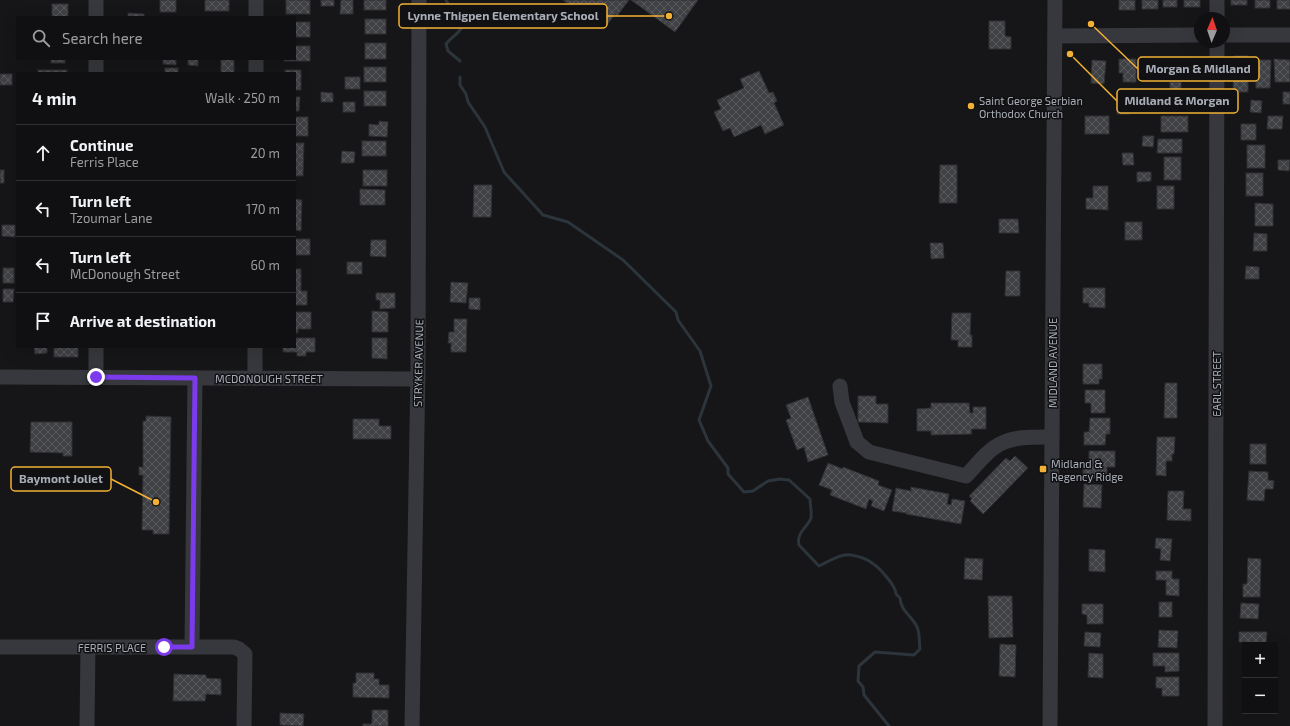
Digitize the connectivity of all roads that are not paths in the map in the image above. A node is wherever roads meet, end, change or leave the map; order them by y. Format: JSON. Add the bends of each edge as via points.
{"nodes":[{"id":1,"x":96,"y":0,"type":"edge"},
{"id":2,"x":256,"y":0,"type":"edge"},
{"id":3,"x":419,"y":0,"type":"edge"},
{"id":4,"x":1055,"y":0,"type":"edge"},
{"id":5,"x":1217,"y":0,"type":"edge"},
{"id":6,"x":1217,"y":12,"type":"edge"},
{"id":7,"x":96,"y":16,"type":"edge"},
{"id":8,"x":256,"y":16,"type":"edge"},
{"id":9,"x":1194,"y":35,"type":"edge"},
{"id":10,"x":1230,"y":35,"type":"edge"},
{"id":11,"x":1290,"y":35,"type":"edge"},
{"id":12,"x":1055,"y":36,"type":"junction"},
{"id":13,"x":1217,"y":48,"type":"edge"},
{"id":14,"x":96,"y":60,"type":"edge"},
{"id":15,"x":256,"y":60,"type":"edge"},
{"id":16,"x":96,"y":72,"type":"edge"},
{"id":17,"x":256,"y":72,"type":"edge"},
{"id":18,"x":96,"y":348,"type":"edge"},
{"id":19,"x":255,"y":348,"type":"edge"},
{"id":20,"x":0,"y":377,"type":"edge"},
{"id":21,"x":96,"y":377,"type":"junction"},
{"id":22,"x":195,"y":378,"type":"junction"},
{"id":23,"x":255,"y":378,"type":"junction"},
{"id":24,"x":418,"y":379,"type":"junction"},
{"id":25,"x":840,"y":386,"type":"dead end"},
{"id":26,"x":1052,"y":437,"type":"junction"},
{"id":27,"x":0,"y":647,"type":"edge"},
{"id":28,"x":88,"y":647,"type":"junction"},
{"id":29,"x":192,"y":647,"type":"junction"},
{"id":30,"x":87,"y":726,"type":"edge"},
{"id":31,"x":244,"y":726,"type":"edge"},
{"id":32,"x":412,"y":726,"type":"edge"},
{"id":33,"x":1050,"y":726,"type":"edge"},
{"id":34,"x":1215,"y":726,"type":"edge"}],
"edges":[{"from":1,"to":7,"type":"street"},
{"from":2,"to":8,"type":"street"},
{"from":3,"to":24,"type":"street","name":"STRYKER AVENUE"},
{"from":4,"to":12,"type":"street","name":"MIDLAND AVENUE"},
{"from":5,"to":6,"type":"street"},
{"from":9,"to":12,"type":"street"},
{"from":10,"to":11,"type":"street"},
{"from":12,"to":26,"type":"street","name":"MIDLAND AVENUE"},
{"from":13,"to":34,"type":"street","name":"EARL STREET"},
{"from":14,"to":16,"type":"street"},
{"from":15,"to":17,"type":"street"},
{"from":18,"to":21,"type":"street"},
{"from":19,"to":23,"type":"street"},
{"from":20,"to":21,"type":"street","name":"MCDONOUGH STREET"},
{"from":21,"to":22,"type":"street","name":"MCDONOUGH STREET"},
{"from":22,"to":23,"type":"street","name":"MCDONOUGH STREET"},
{"from":22,"to":29,"type":"street"},
{"from":23,"to":24,"type":"street","name":"MCDONOUGH STREET"},
{"from":24,"to":32,"type":"street","name":"STRYKER AVENUE"},
{"from":25,"to":26,"type":"street","via":[[842,402],[857,442],[869,452],[944,471],[966,476],[1000,444],[1023,438]]},
{"from":26,"to":33,"type":"street","name":"MIDLAND AVENUE"},
{"from":27,"to":28,"type":"street","name":"FERRIS PLACE"},
{"from":28,"to":29,"type":"street","name":"FERRIS PLACE"},
{"from":28,"to":30,"type":"street"},
{"from":29,"to":31,"type":"street","name":"FERRIS PLACE","via":[[234,647],[245,654]]}]}
